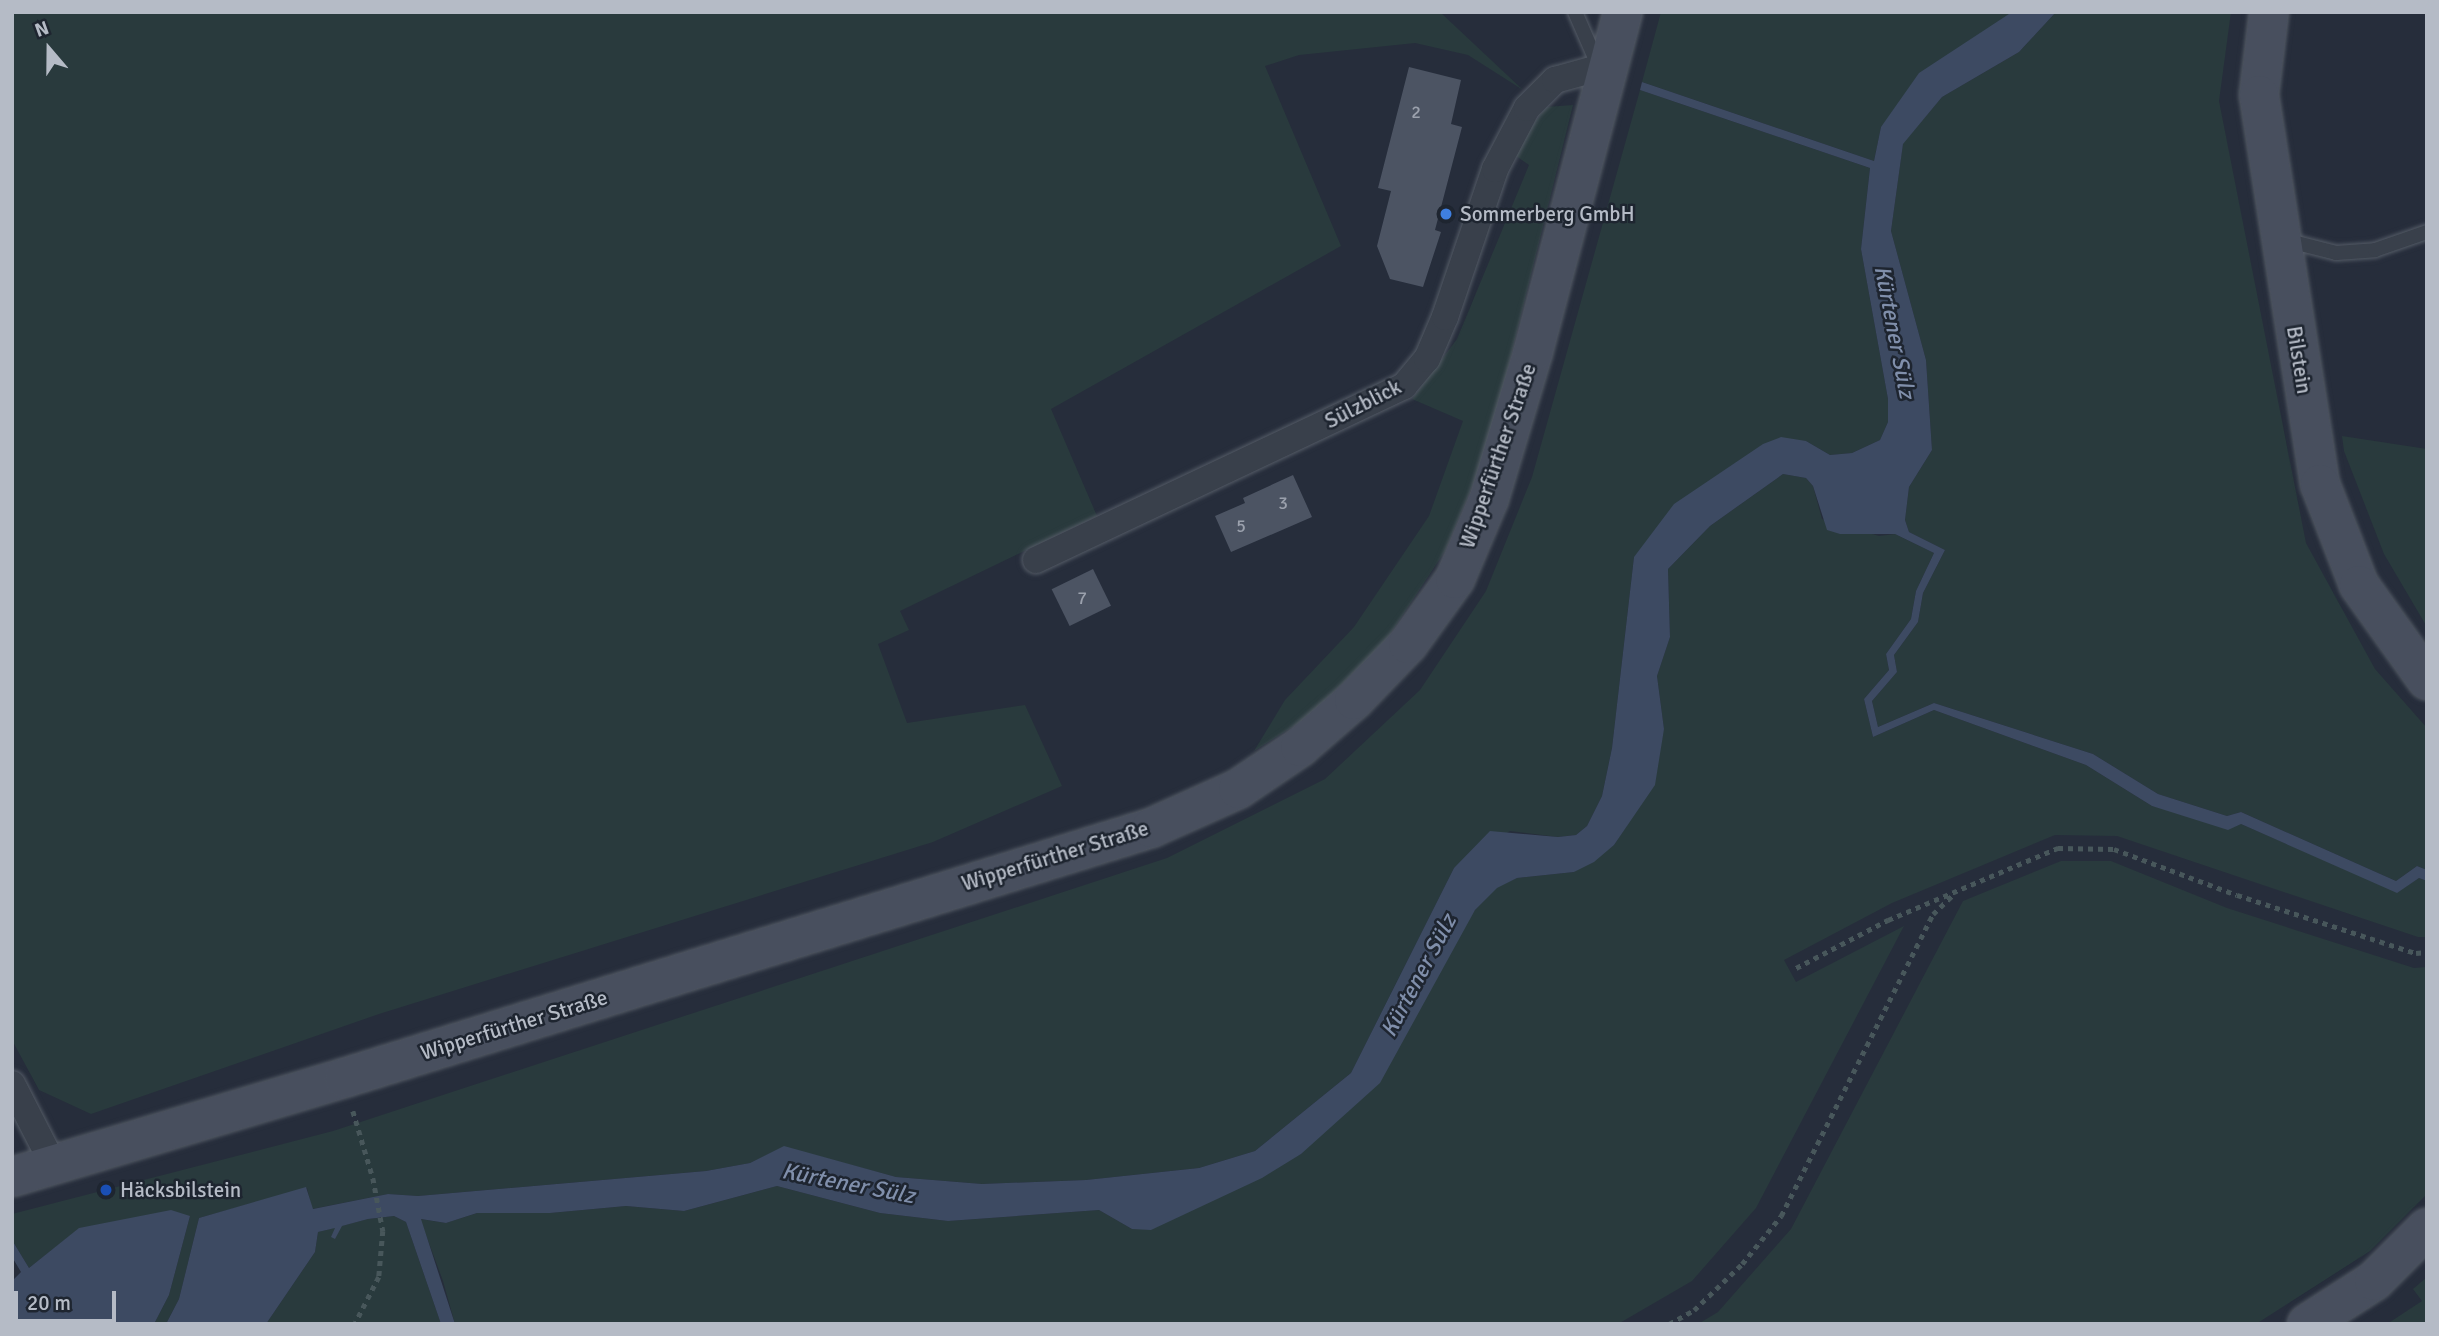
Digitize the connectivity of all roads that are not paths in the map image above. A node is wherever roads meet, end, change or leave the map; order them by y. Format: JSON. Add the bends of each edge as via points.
{"nodes":[{"id":1,"x":1575,"y":12,"type":"edge"},
{"id":2,"x":1623,"y":12,"type":"edge"},
{"id":3,"x":2269,"y":12,"type":"edge"},
{"id":4,"x":1604,"y":66,"type":"junction"},
{"id":5,"x":2427,"y":232,"type":"edge"},
{"id":6,"x":2280,"y":239,"type":"junction"},
{"id":7,"x":1036,"y":560,"type":"dead end"},
{"id":8,"x":2427,"y":680,"type":"edge"},
{"id":9,"x":12,"y":1084,"type":"edge"},
{"id":10,"x":54,"y":1166,"type":"junction"},
{"id":11,"x":12,"y":1177,"type":"edge"},
{"id":12,"x":2427,"y":1228,"type":"edge"},
{"id":13,"x":2306,"y":1324,"type":"edge"}],
"edges":[{"from":1,"to":4,"type":"lane"},
{"from":2,"to":4,"type":"main road","name":"Wipperfürther Straße"},
{"from":3,"to":6,"type":"main road","name":"Bilstein","via":[[2259,95]]},
{"from":4,"to":7,"type":"street","name":"Sülzblick","via":[[1555,80],[1527,108],[1495,169],[1427,359],[1404,386]]},
{"from":4,"to":10,"type":"main road","name":"Wipperfürther Straße","via":[[1533,352],[1489,499],[1455,579],[1408,644],[1300,747],[1238,789],[1151,828]]},
{"from":5,"to":6,"type":"lane","via":[[2375,250],[2336,253]]},
{"from":6,"to":8,"type":"main road","name":"Bilstein","via":[[2320,484],[2359,585]]},
{"from":9,"to":10,"type":"street"},
{"from":10,"to":11,"type":"main road","name":"Wipperfürther Straße"},
{"from":12,"to":13,"type":"main road","via":[[2374,1281]]}]}
